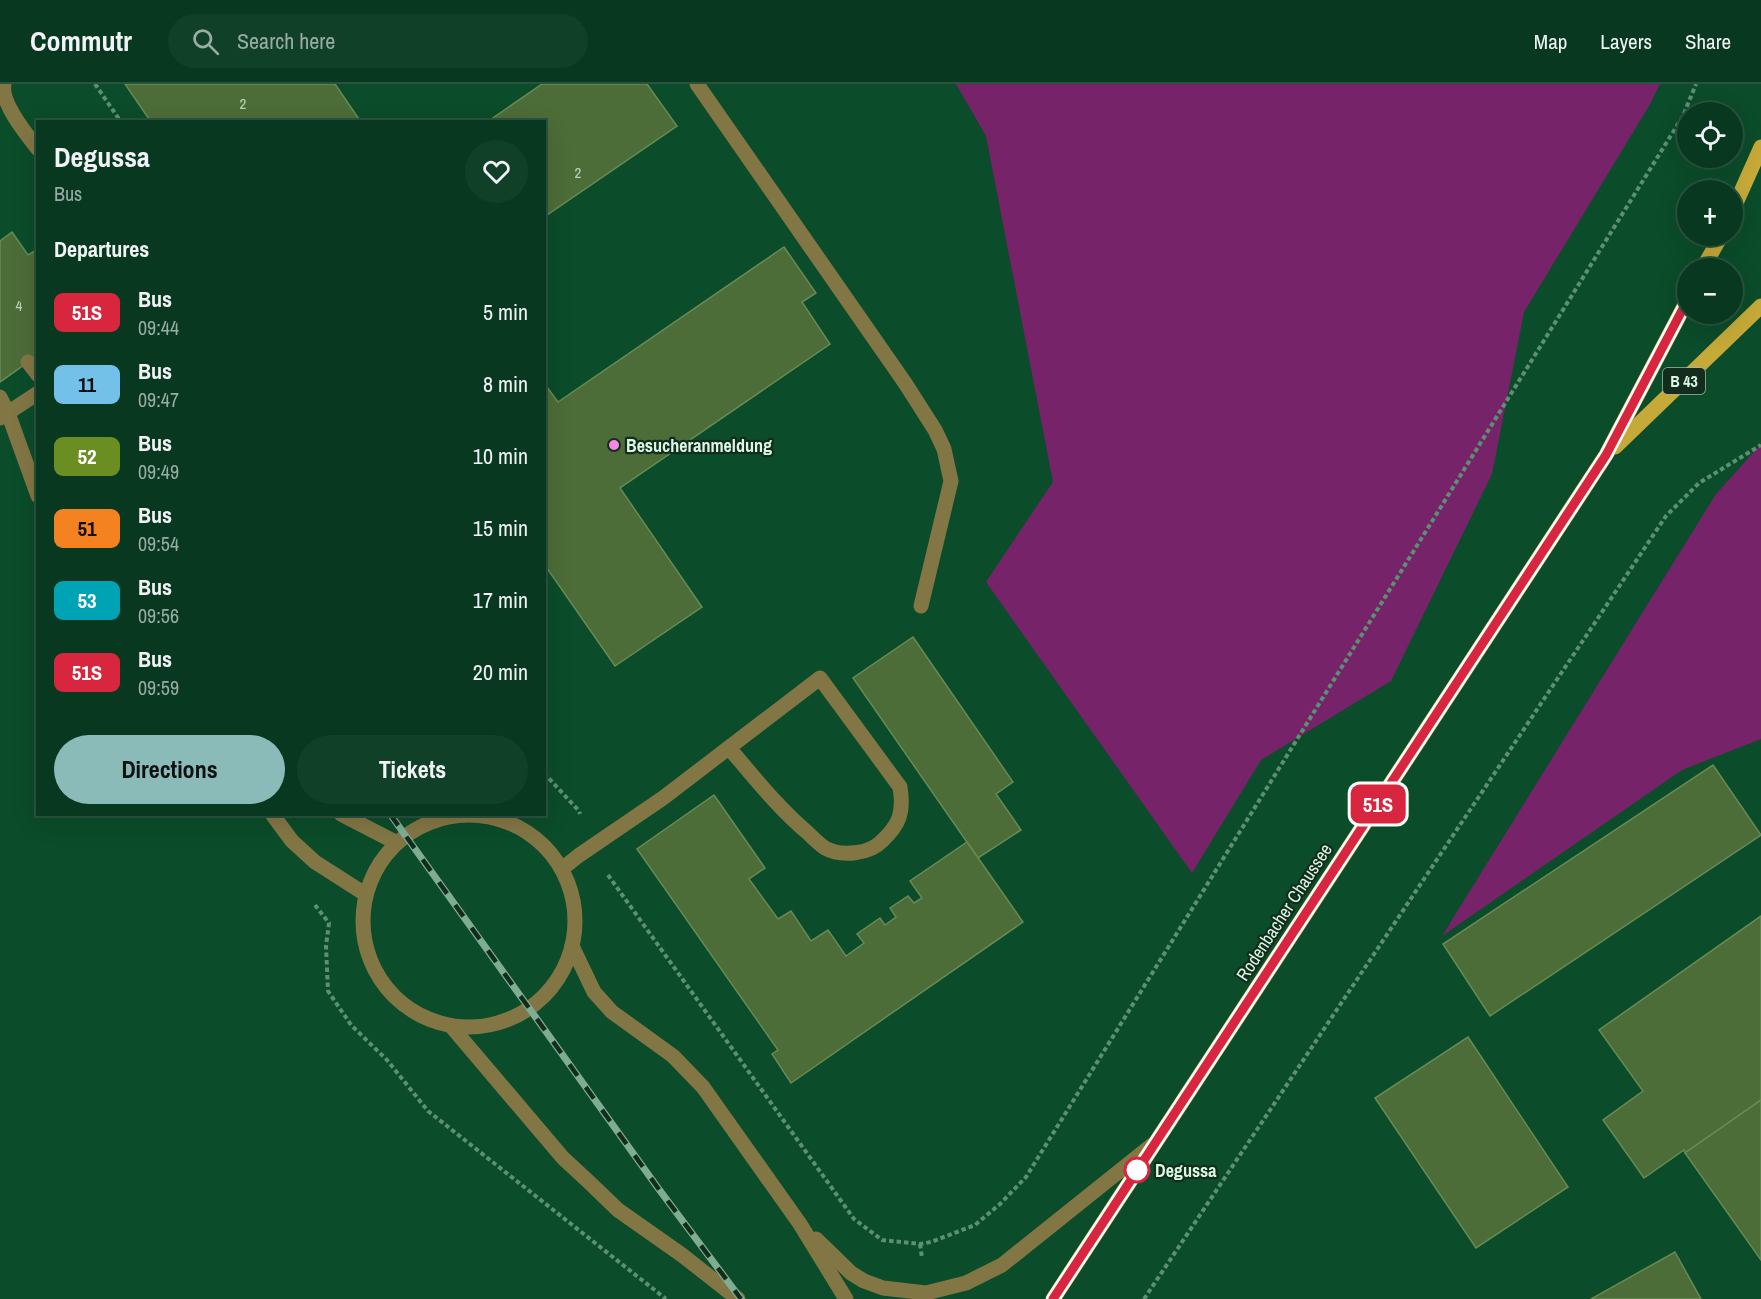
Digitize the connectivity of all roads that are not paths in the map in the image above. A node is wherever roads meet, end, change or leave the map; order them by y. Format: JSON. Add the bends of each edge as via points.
{"nodes":[{"id":1,"x":4,"y":84,"type":"edge"},
{"id":2,"x":697,"y":84,"type":"edge"},
{"id":3,"x":36,"y":147,"type":"edge"},
{"id":4,"x":1761,"y":147,"type":"edge"},
{"id":5,"x":1743,"y":188,"type":"edge"},
{"id":6,"x":1761,"y":306,"type":"edge"},
{"id":7,"x":1677,"y":320,"type":"edge"},
{"id":8,"x":28,"y":362,"type":"dead end"},
{"id":9,"x":36,"y":372,"type":"edge"},
{"id":10,"x":36,"y":394,"type":"edge"},
{"id":11,"x":0,"y":397,"type":"edge"},
{"id":12,"x":4,"y":416,"type":"edge"},
{"id":13,"x":1606,"y":455,"type":"junction"},
{"id":14,"x":36,"y":491,"type":"edge"},
{"id":15,"x":921,"y":606,"type":"dead end"},
{"id":16,"x":729,"y":748,"type":"junction"},
{"id":17,"x":273,"y":816,"type":"edge"},
{"id":18,"x":345,"y":816,"type":"edge"},
{"id":19,"x":493,"y":816,"type":"edge"},
{"id":20,"x":438,"y":817,"type":"edge"},
{"id":21,"x":397,"y":843,"type":"junction"},
{"id":22,"x":562,"y":869,"type":"junction"},
{"id":23,"x":365,"y":894,"type":"junction"},
{"id":24,"x":572,"y":946,"type":"junction"},
{"id":25,"x":451,"y":1026,"type":"junction"},
{"id":26,"x":1157,"y":1141,"type":"junction"},
{"id":27,"x":800,"y":1224,"type":"junction"},
{"id":28,"x":738,"y":1299,"type":"edge"},
{"id":29,"x":846,"y":1299,"type":"edge"},
{"id":30,"x":1053,"y":1299,"type":"edge"}],
"edges":[{"from":1,"to":3,"type":"lane","via":[[2,92],[20,127]]},
{"from":2,"to":15,"type":"lane","via":[[905,383],[944,449],[951,481]]},
{"from":4,"to":5,"type":"main road"},
{"from":6,"to":13,"type":"main road","number":"B 43"},
{"from":7,"to":13,"type":"main road","number":"B 43"},
{"from":8,"to":9,"type":"lane"},
{"from":10,"to":12,"type":"lane"},
{"from":11,"to":12,"type":"lane"},
{"from":12,"to":14,"type":"lane"},
{"from":13,"to":26,"type":"main road","name":"Rodenbacher Chaussee","number":"B 43"},
{"from":16,"to":16,"type":"lane","via":[[820,678],[900,787],[902,802],[895,829],[879,844],[862,851],[826,849],[777,805]]},
{"from":16,"to":22,"type":"lane"},
{"from":17,"to":23,"type":"lane","via":[[292,841],[315,862]]},
{"from":18,"to":21,"type":"lane"},
{"from":19,"to":22,"type":"lane","via":[[514,824],[545,846]]},
{"from":20,"to":21,"type":"lane"},
{"from":21,"to":23,"type":"lane","via":[[378,866]]},
{"from":22,"to":24,"type":"lane","via":[[572,894]]},
{"from":23,"to":25,"type":"lane","via":[[362,920],[366,947],[384,985],[422,1016]]},
{"from":24,"to":25,"type":"lane","via":[[563,970],[529,1008],[487,1025]]},
{"from":24,"to":27,"type":"lane","via":[[594,992],[612,1012],[673,1056],[703,1087]]},
{"from":25,"to":28,"type":"lane","via":[[563,1158],[618,1210]]},
{"from":26,"to":27,"type":"lane","via":[[1002,1265],[944,1289],[926,1293],[883,1288],[864,1281]]},
{"from":26,"to":30,"type":"main road","name":"Rodenbacher Chaussee","number":"B 43"},
{"from":27,"to":29,"type":"lane"}]}
